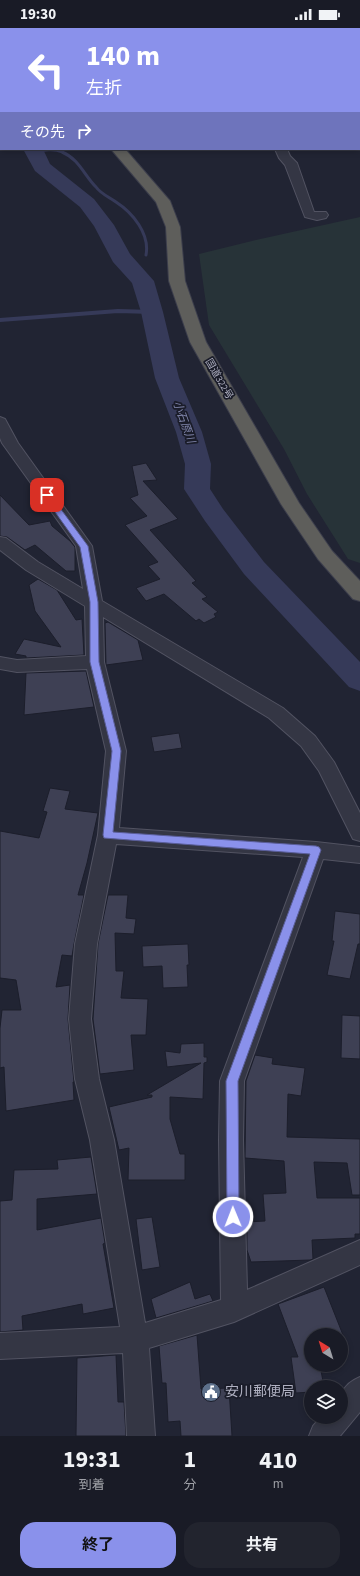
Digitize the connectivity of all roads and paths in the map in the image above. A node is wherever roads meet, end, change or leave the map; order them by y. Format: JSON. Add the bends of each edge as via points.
{"nodes":[{"id":1,"x":119,"y":150,"type":"edge"},
{"id":2,"x":282,"y":150,"type":"edge"},
{"id":3,"x":322,"y":215,"type":"dead end"},
{"id":4,"x":0,"y":422,"type":"edge"},
{"id":5,"x":0,"y":542,"type":"edge"},
{"id":6,"x":360,"y":594,"type":"edge"},
{"id":7,"x":94,"y":602,"type":"junction"},
{"id":8,"x":95,"y":662,"type":"junction"},
{"id":9,"x":0,"y":664,"type":"edge"},
{"id":10,"x":360,"y":833,"type":"edge"},
{"id":11,"x":108,"y":835,"type":"junction"},
{"id":12,"x":316,"y":850,"type":"junction"},
{"id":13,"x":360,"y":855,"type":"edge"},
{"id":14,"x":360,"y":1252,"type":"edge"},
{"id":15,"x":234,"y":1308,"type":"junction"},
{"id":16,"x":135,"y":1339,"type":"junction"},
{"id":17,"x":0,"y":1346,"type":"edge"},
{"id":18,"x":360,"y":1391,"type":"edge"},
{"id":19,"x":348,"y":1406,"type":"edge"},
{"id":20,"x":332,"y":1424,"type":"edge"},
{"id":21,"x":141,"y":1436,"type":"edge"},
{"id":22,"x":323,"y":1436,"type":"edge"}],
"edges":[{"from":1,"to":6,"type":"highway","name":"国道322号","via":[[163,201],[173,227],[177,281],[198,342],[290,504],[325,555]]},
{"from":2,"to":3,"type":"street","via":[[284,158],[291,163],[309,214]]},
{"from":4,"to":7,"type":"street","via":[[10,443],[84,546]]},
{"from":5,"to":7,"type":"street","via":[[32,566]]},
{"from":7,"to":8,"type":"street"},
{"from":7,"to":10,"type":"street","via":[[276,713],[308,741],[327,767]]},
{"from":8,"to":9,"type":"street","via":[[17,666]]},
{"from":8,"to":11,"type":"street","via":[[116,751]]},
{"from":11,"to":12,"type":"street"},
{"from":11,"to":16,"type":"street","via":[[86,944],[80,1019],[87,1079],[102,1140]]},
{"from":12,"to":13,"type":"street"},
{"from":12,"to":15,"type":"street","via":[[232,1081]]},
{"from":14,"to":15,"type":"street"},
{"from":15,"to":16,"type":"street"},
{"from":16,"to":17,"type":"street"},
{"from":16,"to":21,"type":"street"},
{"from":18,"to":19,"type":"street"},
{"from":20,"to":22,"type":"street"}]}
